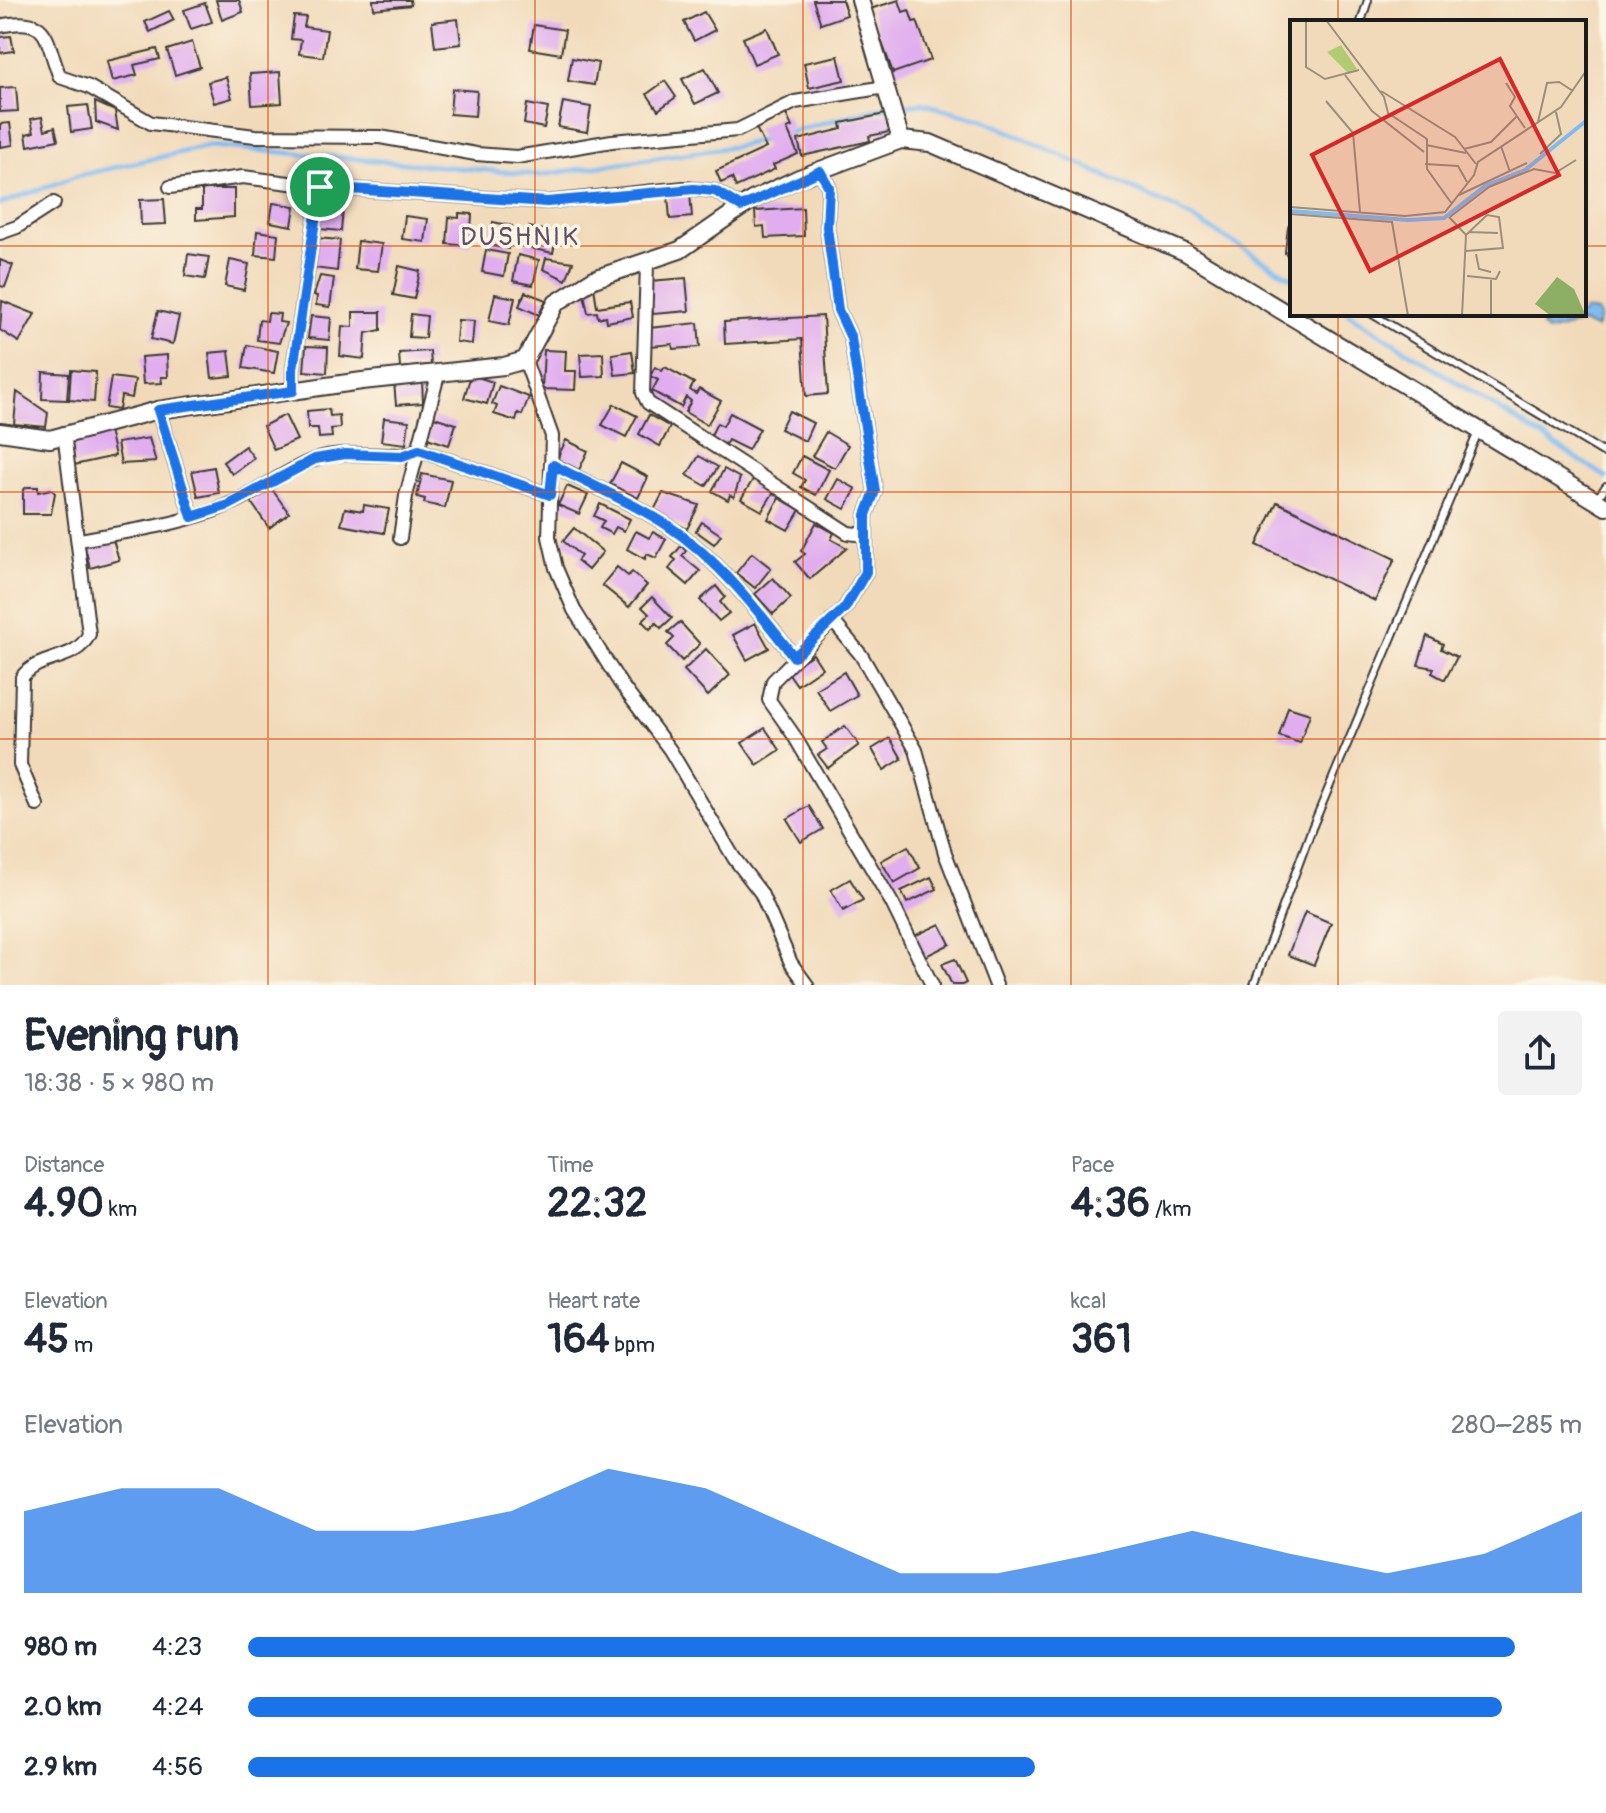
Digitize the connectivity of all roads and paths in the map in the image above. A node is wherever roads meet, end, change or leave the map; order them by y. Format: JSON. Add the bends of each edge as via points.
{"nodes":[{"id":1,"x":860,"y":0,"type":"edge"},
{"id":2,"x":1368,"y":0,"type":"edge"},
{"id":3,"x":1362,"y":20,"type":"edge"},
{"id":4,"x":0,"y":26,"type":"edge"},
{"id":5,"x":887,"y":92,"type":"junction"},
{"id":6,"x":901,"y":140,"type":"junction"},
{"id":7,"x":820,"y":171,"type":"junction"},
{"id":8,"x":170,"y":187,"type":"dead end"},
{"id":9,"x":320,"y":187,"type":"junction"},
{"id":10,"x":54,"y":203,"type":"dead end"},
{"id":11,"x":741,"y":207,"type":"junction"},
{"id":12,"x":0,"y":233,"type":"edge"},
{"id":13,"x":647,"y":264,"type":"junction"},
{"id":14,"x":1375,"y":316,"type":"edge"},
{"id":15,"x":525,"y":360,"type":"junction"},
{"id":16,"x":438,"y":375,"type":"junction"},
{"id":17,"x":293,"y":391,"type":"junction"},
{"id":18,"x":158,"y":410,"type":"junction"},
{"id":19,"x":1478,"y":431,"type":"junction"},
{"id":20,"x":0,"y":432,"type":"edge"},
{"id":21,"x":64,"y":433,"type":"junction"},
{"id":22,"x":419,"y":450,"type":"junction"},
{"id":23,"x":1606,"y":454,"type":"edge"},
{"id":24,"x":553,"y":465,"type":"junction"},
{"id":25,"x":550,"y":495,"type":"junction"},
{"id":26,"x":1603,"y":496,"type":"edge"},
{"id":27,"x":192,"y":517,"type":"junction"},
{"id":28,"x":865,"y":535,"type":"junction"},
{"id":29,"x":400,"y":538,"type":"dead end"},
{"id":30,"x":79,"y":540,"type":"junction"},
{"id":31,"x":832,"y":620,"type":"junction"},
{"id":32,"x":794,"y":657,"type":"junction"},
{"id":33,"x":37,"y":805,"type":"dead end"},
{"id":34,"x":807,"y":985,"type":"edge"},
{"id":35,"x":932,"y":985,"type":"edge"},
{"id":36,"x":996,"y":985,"type":"edge"},
{"id":37,"x":1254,"y":985,"type":"edge"}],
"edges":[{"from":1,"to":5,"type":"street"},
{"from":2,"to":3,"type":"lane"},
{"from":4,"to":5,"type":"street","via":[[23,21],[41,29],[60,77],[89,87],[151,123],[255,136],[380,137],[496,156],[538,156],[612,141],[738,130],[795,102]]},
{"from":5,"to":6,"type":"street"},
{"from":6,"to":7,"type":"street"},
{"from":6,"to":19,"type":"street","via":[[930,143],[1185,252]]},
{"from":7,"to":11,"type":"street"},
{"from":7,"to":28,"type":"street","via":[[831,197],[827,227],[838,310],[851,338],[873,461],[875,491]]},
{"from":8,"to":9,"type":"street","via":[[231,176]]},
{"from":9,"to":11,"type":"street","via":[[547,202],[694,189],[715,191]]},
{"from":9,"to":17,"type":"street"},
{"from":10,"to":12,"type":"street"},
{"from":11,"to":13,"type":"street","via":[[680,250]]},
{"from":13,"to":15,"type":"street","via":[[594,279],[556,303]]},
{"from":13,"to":28,"type":"street","via":[[643,393],[648,403],[848,533]]},
{"from":14,"to":23,"type":"lane"},
{"from":15,"to":16,"type":"street"},
{"from":15,"to":24,"type":"street","via":[[550,426]]},
{"from":16,"to":17,"type":"street"},
{"from":16,"to":22,"type":"street"},
{"from":17,"to":18,"type":"street"},
{"from":18,"to":21,"type":"street"},
{"from":18,"to":27,"type":"street"},
{"from":19,"to":26,"type":"street"},
{"from":19,"to":37,"type":"lane","via":[[1312,828]]},
{"from":20,"to":21,"type":"street","via":[[50,439]]},
{"from":21,"to":30,"type":"street"},
{"from":22,"to":25,"type":"street"},
{"from":22,"to":27,"type":"street","via":[[402,456],[315,459],[229,505]]},
{"from":22,"to":29,"type":"street"},
{"from":24,"to":25,"type":"street"},
{"from":24,"to":32,"type":"street","via":[[667,525],[753,603]]},
{"from":25,"to":34,"type":"street","via":[[549,537],[574,610],[761,893],[791,963]]},
{"from":27,"to":30,"type":"street"},
{"from":28,"to":31,"type":"street","via":[[866,572]]},
{"from":30,"to":33,"type":"street","via":[[89,634],[78,650],[37,663],[22,677],[20,765]]},
{"from":31,"to":32,"type":"street"},
{"from":31,"to":36,"type":"street","via":[[861,655],[916,750],[945,853]]},
{"from":32,"to":35,"type":"street","via":[[773,681],[769,700],[892,903]]}]}
